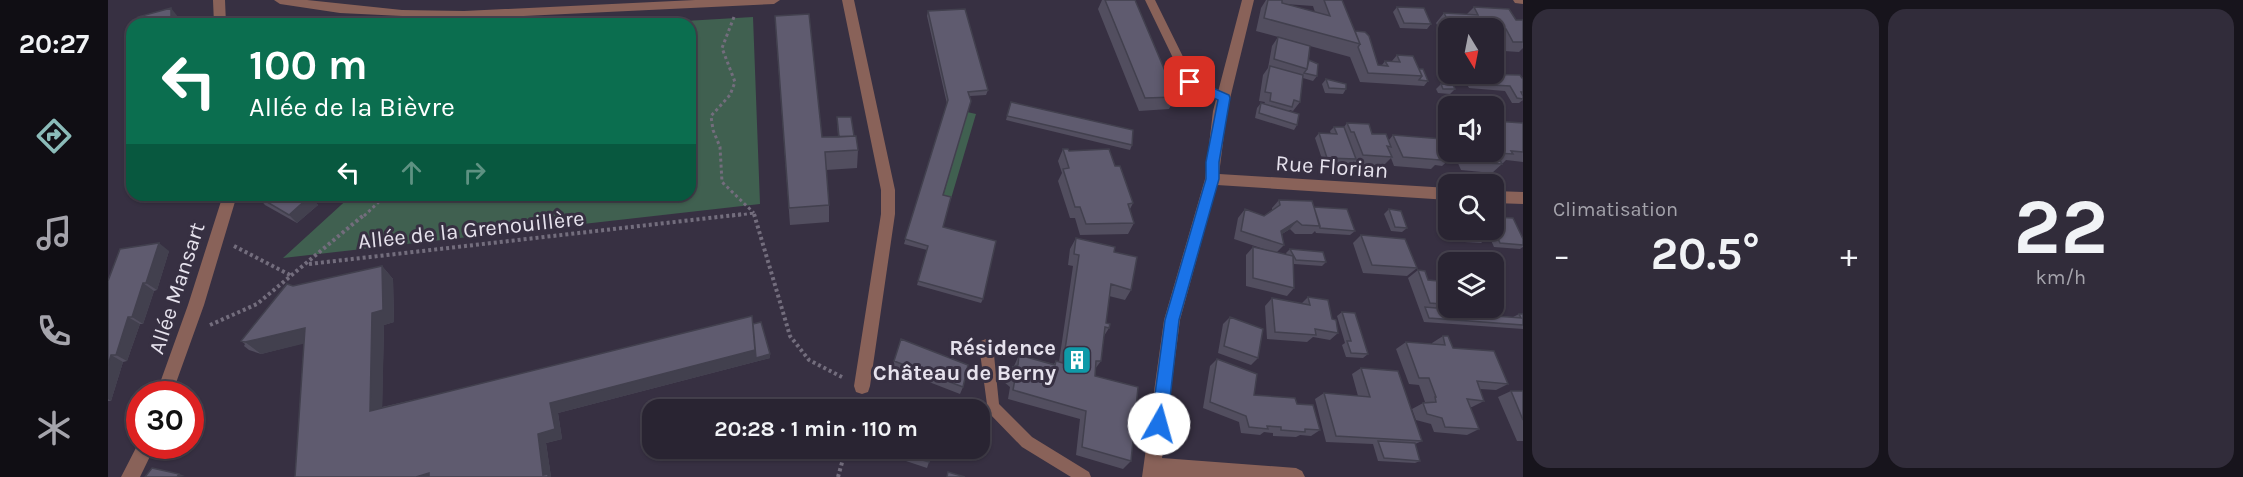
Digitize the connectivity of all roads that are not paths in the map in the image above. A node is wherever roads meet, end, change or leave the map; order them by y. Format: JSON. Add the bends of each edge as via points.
{"nodes":[{"id":1,"x":219,"y":0,"type":"edge"},
{"id":2,"x":280,"y":0,"type":"edge"},
{"id":3,"x":379,"y":0,"type":"edge"},
{"id":4,"x":774,"y":0,"type":"edge"},
{"id":5,"x":848,"y":0,"type":"edge"},
{"id":6,"x":1150,"y":0,"type":"edge"},
{"id":7,"x":1248,"y":0,"type":"edge"},
{"id":8,"x":370,"y":12,"type":"junction"},
{"id":9,"x":450,"y":15,"type":"junction"},
{"id":10,"x":220,"y":18,"type":"edge"},
{"id":11,"x":447,"y":18,"type":"edge"},
{"id":12,"x":1224,"y":98,"type":"junction"},
{"id":13,"x":1212,"y":179,"type":"junction"},
{"id":14,"x":1438,"y":193,"type":"edge"},
{"id":15,"x":1504,"y":197,"type":"edge"},
{"id":16,"x":1523,"y":198,"type":"edge"},
{"id":17,"x":228,"y":201,"type":"edge"},
{"id":18,"x":986,"y":345,"type":"dead end"},
{"id":19,"x":169,"y":381,"type":"edge"},
{"id":20,"x":862,"y":386,"type":"road end"},
{"id":21,"x":139,"y":459,"type":"edge"},
{"id":22,"x":1152,"y":471,"type":"edge"},
{"id":23,"x":130,"y":477,"type":"edge"},
{"id":24,"x":1084,"y":477,"type":"edge"},
{"id":25,"x":1296,"y":477,"type":"edge"}],
"edges":[{"from":1,"to":10,"type":"street"},
{"from":2,"to":8,"type":"street"},
{"from":3,"to":8,"type":"street"},
{"from":4,"to":9,"type":"street"},
{"from":5,"to":20,"type":"street","via":[[888,190],[888,214]]},
{"from":6,"to":12,"type":"lane","via":[[1190,82]]},
{"from":7,"to":12,"type":"street"},
{"from":8,"to":9,"type":"street"},
{"from":9,"to":11,"type":"street"},
{"from":12,"to":13,"type":"street"},
{"from":13,"to":14,"type":"street","name":"Rue Florian"},
{"from":13,"to":22,"type":"street","via":[[1172,320]]},
{"from":15,"to":16,"type":"street"},
{"from":17,"to":19,"type":"street","name":"Allée Mansart"},
{"from":18,"to":24,"type":"lane","via":[[993,407],[1027,442]]},
{"from":21,"to":23,"type":"street"},
{"from":22,"to":25,"type":"street"}]}
